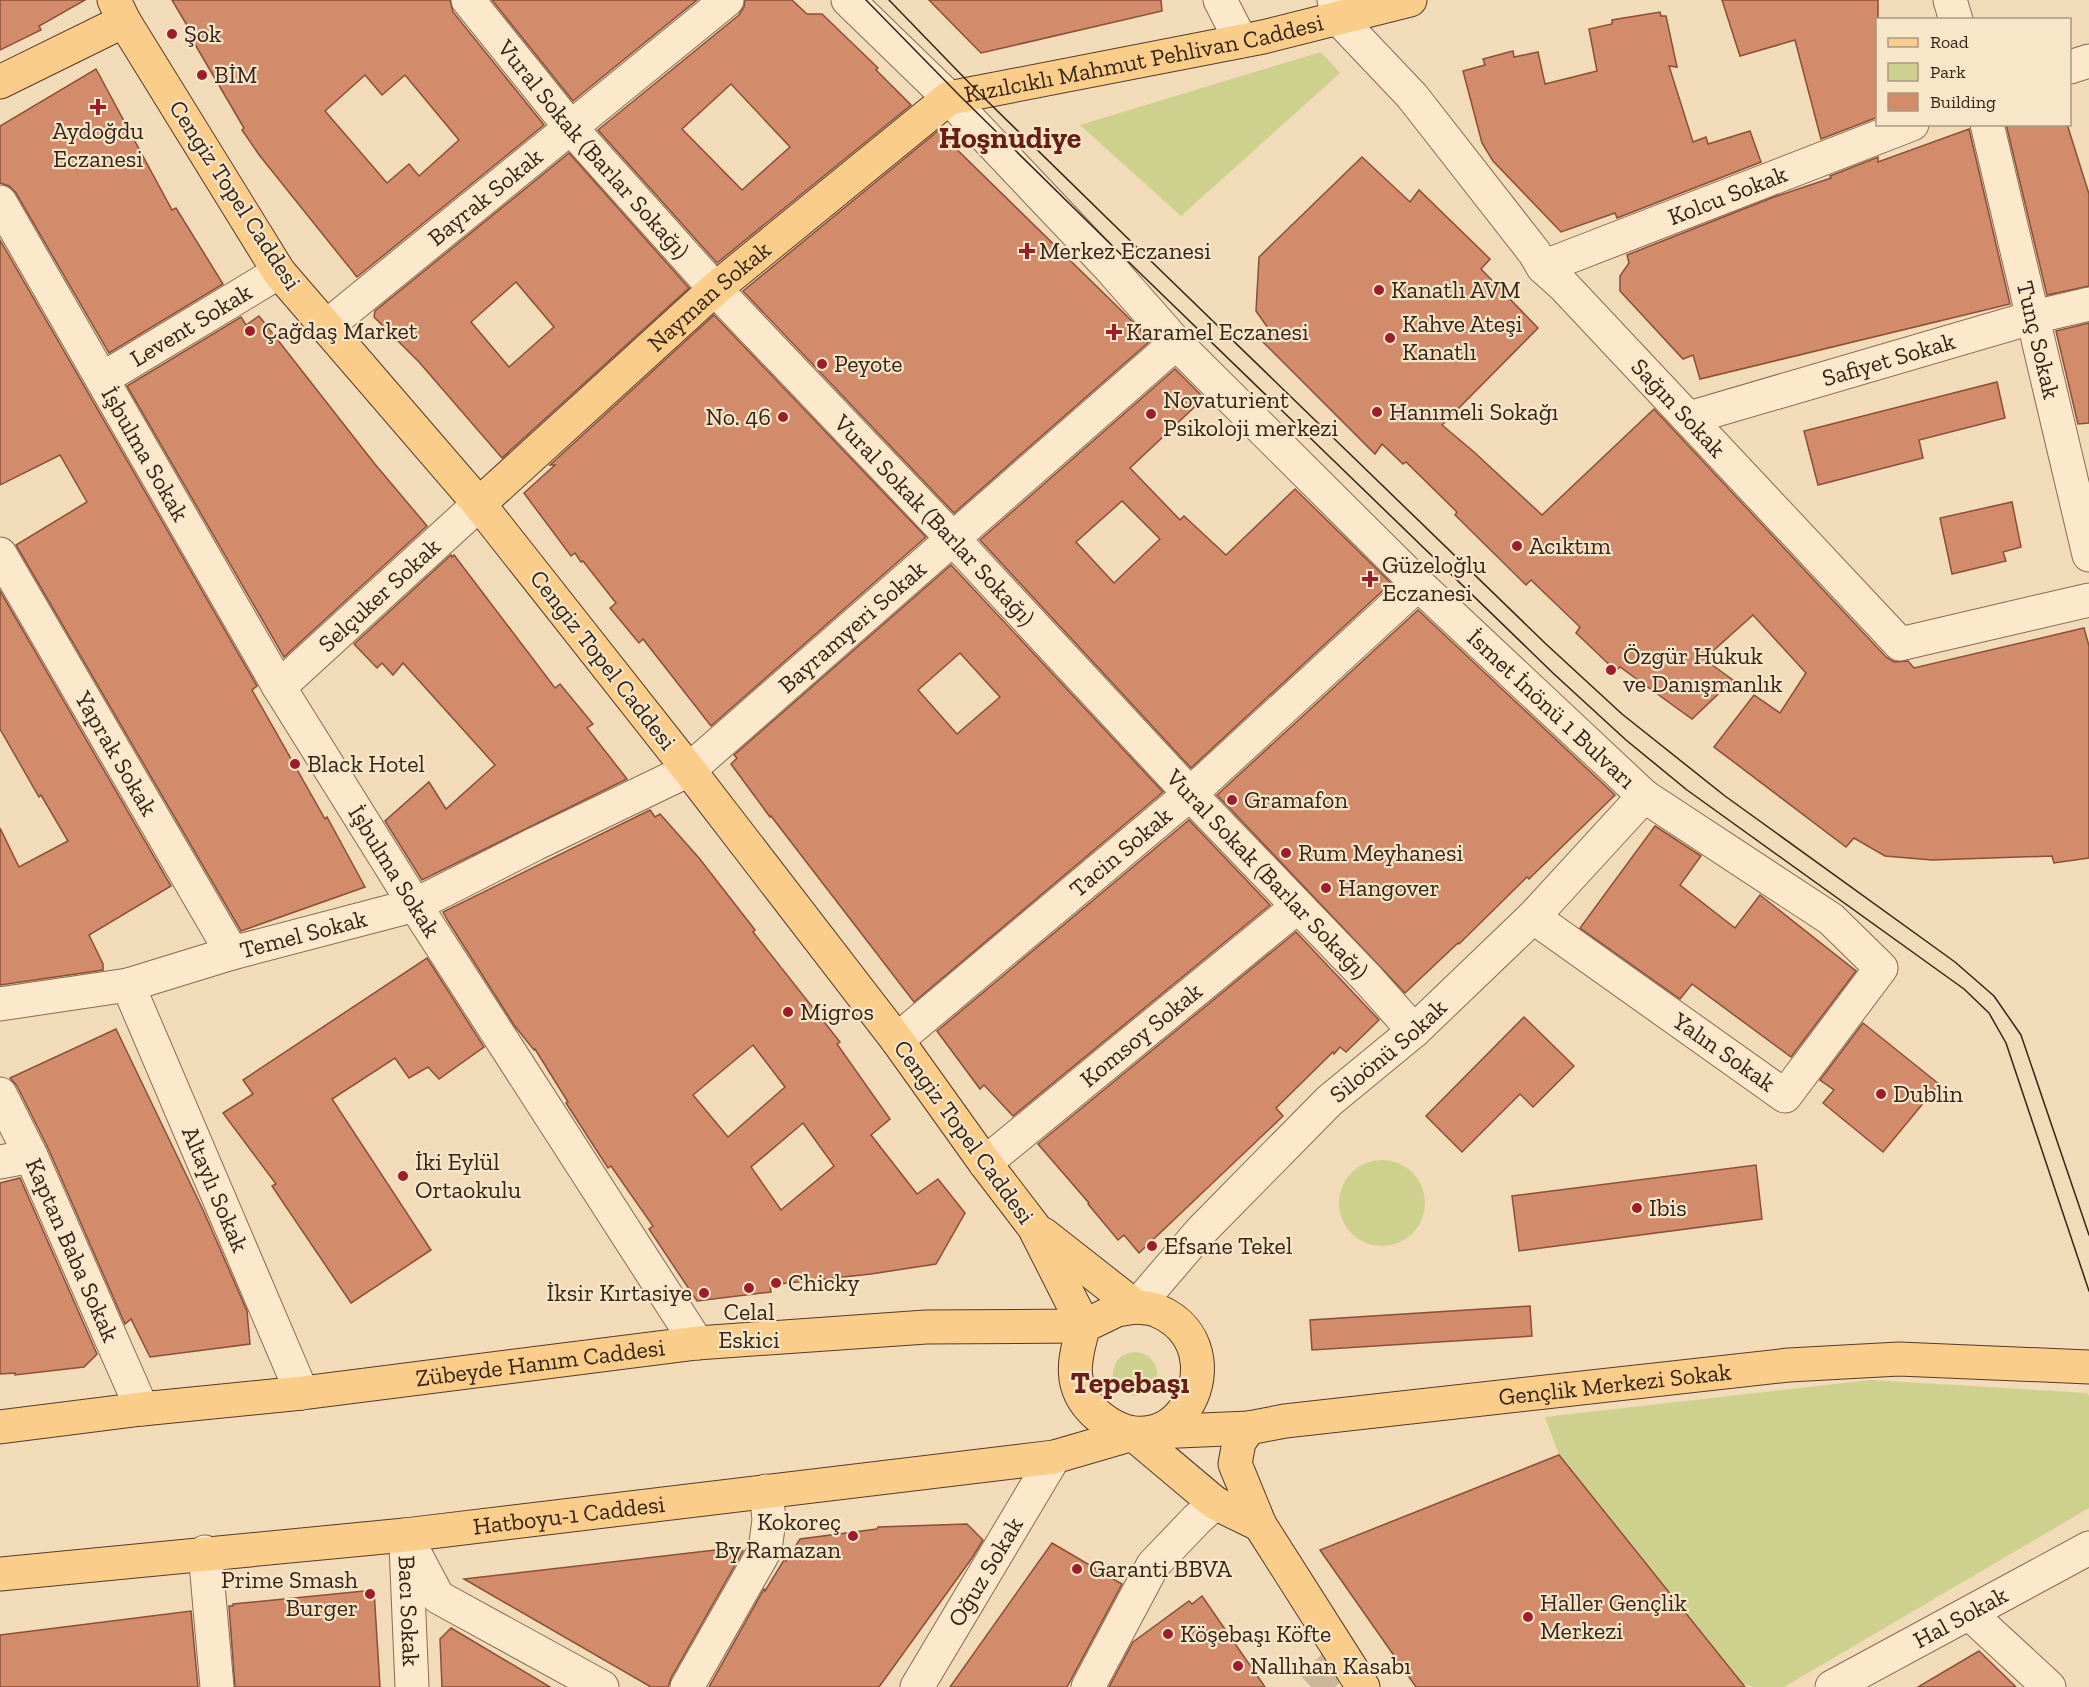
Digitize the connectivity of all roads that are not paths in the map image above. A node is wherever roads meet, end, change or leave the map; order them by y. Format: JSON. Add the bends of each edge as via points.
{"nodes":[{"id":1,"x":468,"y":0,"type":"edge"},
{"id":2,"x":727,"y":0,"type":"edge"},
{"id":3,"x":848,"y":0,"type":"edge"},
{"id":4,"x":1220,"y":0,"type":"edge"},
{"id":5,"x":1410,"y":0,"type":"edge"},
{"id":6,"x":1950,"y":0,"type":"edge"},
{"id":7,"x":1336,"y":9,"type":"edge"},
{"id":8,"x":119,"y":10,"type":"edge"},
{"id":9,"x":1955,"y":18,"type":"edge"},
{"id":10,"x":1241,"y":41,"type":"junction"},
{"id":11,"x":2089,"y":61,"type":"edge"},
{"id":12,"x":2071,"y":67,"type":"edge"},
{"id":13,"x":0,"y":82,"type":"edge"},
{"id":14,"x":949,"y":99,"type":"junction"},
{"id":15,"x":1907,"y":126,"type":"edge"},
{"id":16,"x":1987,"y":126,"type":"edge"},
{"id":17,"x":571,"y":128,"type":"junction"},
{"id":18,"x":0,"y":202,"type":"edge"},
{"id":19,"x":1543,"y":267,"type":"junction"},
{"id":20,"x":279,"y":272,"type":"junction"},
{"id":21,"x":714,"y":289,"type":"junction"},
{"id":22,"x":2089,"y":304,"type":"edge"},
{"id":23,"x":2034,"y":317,"type":"junction"},
{"id":24,"x":327,"y":326,"type":"junction"},
{"id":25,"x":1176,"y":343,"type":"junction"},
{"id":26,"x":102,"y":379,"type":"junction"},
{"id":27,"x":1689,"y":418,"type":"junction"},
{"id":28,"x":479,"y":504,"type":"junction"},
{"id":29,"x":954,"y":540,"type":"junction"},
{"id":30,"x":2089,"y":555,"type":"edge"},
{"id":31,"x":2,"y":560,"type":"edge"},
{"id":32,"x":1418,"y":584,"type":"junction"},
{"id":33,"x":2089,"y":600,"type":"edge"},
{"id":34,"x":279,"y":687,"type":"junction"},
{"id":35,"x":689,"y":770,"type":"junction"},
{"id":36,"x":1190,"y":794,"type":"junction"},
{"id":37,"x":1644,"y":796,"type":"junction"},
{"id":38,"x":415,"y":905,"type":"junction"},
{"id":39,"x":1297,"y":907,"type":"junction"},
{"id":40,"x":1533,"y":917,"type":"junction"},
{"id":41,"x":1830,"y":919,"type":"joint"},
{"id":42,"x":232,"y":953,"type":"junction"},
{"id":43,"x":128,"y":985,"type":"junction"},
{"id":44,"x":0,"y":1005,"type":"edge"},
{"id":45,"x":1414,"y":1031,"type":"junction"},
{"id":46,"x":897,"y":1040,"type":"junction"},
{"id":47,"x":0,"y":1094,"type":"edge"},
{"id":48,"x":15,"y":1159,"type":"edge"},
{"id":49,"x":985,"y":1162,"type":"junction"},
{"id":50,"x":1034,"y":1227,"type":"junction"},
{"id":51,"x":1136,"y":1307,"type":"junction"},
{"id":52,"x":1084,"y":1326,"type":"junction"},
{"id":53,"x":697,"y":1343,"type":"junction"},
{"id":54,"x":2089,"y":1367,"type":"edge"},
{"id":55,"x":302,"y":1393,"type":"junction"},
{"id":56,"x":1193,"y":1398,"type":"junction"},
{"id":57,"x":142,"y":1410,"type":"junction"},
{"id":58,"x":0,"y":1427,"type":"edge"},
{"id":59,"x":1212,"y":1428,"type":"junction"},
{"id":60,"x":1249,"y":1428,"type":"junction"},
{"id":61,"x":1144,"y":1433,"type":"junction"},
{"id":62,"x":1054,"y":1457,"type":"junction"},
{"id":63,"x":1235,"y":1464,"type":"junction"},
{"id":64,"x":766,"y":1491,"type":"junction"},
{"id":65,"x":1215,"y":1503,"type":"junction"},
{"id":66,"x":1260,"y":1525,"type":"junction"},
{"id":67,"x":405,"y":1535,"type":"junction"},
{"id":68,"x":2089,"y":1548,"type":"edge"},
{"id":69,"x":205,"y":1552,"type":"junction"},
{"id":70,"x":0,"y":1574,"type":"edge"},
{"id":71,"x":1970,"y":1614,"type":"junction"},
{"id":72,"x":217,"y":1687,"type":"edge"},
{"id":73,"x":412,"y":1687,"type":"edge"},
{"id":74,"x":602,"y":1687,"type":"edge"},
{"id":75,"x":687,"y":1687,"type":"edge"},
{"id":76,"x":917,"y":1687,"type":"edge"},
{"id":77,"x":1088,"y":1687,"type":"edge"},
{"id":78,"x":1363,"y":1687,"type":"edge"},
{"id":79,"x":1832,"y":1687,"type":"edge"},
{"id":80,"x":2049,"y":1687,"type":"edge"}],
"edges":[{"from":1,"to":17,"type":"street","name":"Vural Sokak (Barlar Sokağı)"},
{"from":2,"to":17,"type":"street","name":"Bayrak Sokak"},
{"from":3,"to":14,"type":"street","name":"İsmet İnönü 1 Bulvarı"},
{"from":4,"to":10,"type":"street"},
{"from":5,"to":7,"type":"main road","name":"Kızılcıklı Mahmut Pehlivan Caddesi"},
{"from":6,"to":9,"type":"street"},
{"from":7,"to":10,"type":"main road","name":"Kızılcıklı Mahmut Pehlivan Caddesi","via":[[1263,37]]},
{"from":7,"to":19,"type":"street","name":"Sağın Sokak","via":[[1412,96]]},
{"from":8,"to":13,"type":"main road"},
{"from":8,"to":20,"type":"main road","name":"Cengiz Topel Caddesi"},
{"from":10,"to":14,"type":"main road","name":"Kızılcıklı Mahmut Pehlivan Caddesi"},
{"from":11,"to":12,"type":"street"},
{"from":14,"to":21,"type":"main road","name":"Nayman Sokak"},
{"from":14,"to":25,"type":"street","name":"İsmet İnönü 1 Bulvarı"},
{"from":15,"to":19,"type":"street","name":"Kolcu Sokak"},
{"from":16,"to":23,"type":"street","name":"Tunç Sokak"},
{"from":17,"to":21,"type":"street","name":"Vural Sokak (Barlar Sokağı)"},
{"from":17,"to":24,"type":"street","name":"Bayrak Sokak"},
{"from":18,"to":26,"type":"street","name":"İşbulma Sokak"},
{"from":19,"to":27,"type":"street","name":"Sağın Sokak"},
{"from":20,"to":24,"type":"main road","name":"Cengiz Topel Caddesi"},
{"from":20,"to":26,"type":"street","name":"Levent Sokak"},
{"from":21,"to":28,"type":"main road","name":"Nayman Sokak"},
{"from":21,"to":29,"type":"street","name":"Vural Sokak (Barlar Sokağı)"},
{"from":22,"to":23,"type":"street","name":"Safiyet Sokak"},
{"from":23,"to":27,"type":"street","name":"Safiyet Sokak"},
{"from":23,"to":30,"type":"street","name":"Tunç Sokak"},
{"from":24,"to":28,"type":"main road","name":"Cengiz Topel Caddesi"},
{"from":25,"to":29,"type":"street","name":"Bayramyeri Sokak"},
{"from":25,"to":32,"type":"street","name":"İsmet İnönü 1 Bulvarı"},
{"from":26,"to":34,"type":"street","name":"İşbulma Sokak"},
{"from":27,"to":33,"type":"street","name":"Sağın Sokak","via":[[1899,644]]},
{"from":28,"to":34,"type":"street","name":"Selçuker Sokak"},
{"from":28,"to":35,"type":"main road","name":"Cengiz Topel Caddesi"},
{"from":29,"to":35,"type":"street","name":"Bayramyeri Sokak"},
{"from":29,"to":36,"type":"street","name":"Vural Sokak (Barlar Sokağı)"},
{"from":31,"to":42,"type":"street","name":"Yaprak Sokak"},
{"from":32,"to":36,"type":"street","name":"Tacin Sokak"},
{"from":32,"to":37,"type":"street","name":"İsmet İnönü 1 Bulvarı"},
{"from":34,"to":38,"type":"street","name":"İşbulma Sokak"},
{"from":35,"to":38,"type":"street","name":"Temel Sokak"},
{"from":35,"to":46,"type":"main road","name":"Cengiz Topel Caddesi"},
{"from":36,"to":39,"type":"street","name":"Vural Sokak (Barlar Sokağı)"},
{"from":36,"to":46,"type":"street","name":"Tacin Sokak"},
{"from":37,"to":40,"type":"street","name":"Siloönü Sokak"},
{"from":37,"to":41,"type":"street","name":"İsmet İnönü 1 Bulvarı"},
{"from":38,"to":42,"type":"street","name":"Temel Sokak"},
{"from":38,"to":53,"type":"street","name":"İşbulma Sokak"},
{"from":39,"to":45,"type":"street","name":"Vural Sokak (Barlar Sokağı)"},
{"from":39,"to":49,"type":"street","name":"Komsoy Sokak"},
{"from":40,"to":41,"type":"street","name":"Yalın Sokak","via":[[1785,1096],[1881,968]]},
{"from":40,"to":45,"type":"street","name":"Siloönü Sokak"},
{"from":42,"to":43,"type":"street","name":"Temel Sokak"},
{"from":43,"to":44,"type":"street","name":"Temel Sokak"},
{"from":43,"to":55,"type":"street","name":"Altaylı Sokak"},
{"from":45,"to":51,"type":"street","name":"Siloönü Sokak","via":[[1329,1101],[1201,1232]]},
{"from":46,"to":49,"type":"main road","name":"Cengiz Topel Caddesi"},
{"from":47,"to":48,"type":"street","name":"Kaptan Baba Sokak"},
{"from":48,"to":57,"type":"street","name":"Kaptan Baba Sokak"},
{"from":49,"to":50,"type":"main road","name":"Cengiz Topel Caddesi"},
{"from":50,"to":51,"type":"main road"},
{"from":50,"to":52,"type":"main road","name":"Cengiz Topel Caddesi"},
{"from":51,"to":52,"type":"main road","via":[[1117,1310]]},
{"from":51,"to":56,"type":"main road","via":[[1157,1310],[1189,1336],[1196,1355]]},
{"from":52,"to":53,"type":"main road","name":"Zübeyde Hanım Caddesi","via":[[926,1327]]},
{"from":52,"to":61,"type":"main road","via":[[1074,1371],[1078,1390],[1088,1407],[1103,1420],[1118,1429]]},
{"from":53,"to":55,"type":"main road","name":"Zübeyde Hanım Caddesi"},
{"from":54,"to":60,"type":"main road","name":"Gençlik Merkezi Sokak","via":[[1899,1359],[1788,1365]]},
{"from":55,"to":57,"type":"main road","name":"Zübeyde Hanım Caddesi"},
{"from":56,"to":59,"type":"main road"},
{"from":56,"to":61,"type":"main road","via":[[1184,1413]]},
{"from":57,"to":58,"type":"main road","name":"Zübeyde Hanım Caddesi"},
{"from":59,"to":60,"type":"main road","name":"Gençlik Merkezi Sokak"},
{"from":59,"to":61,"type":"main road","name":"Gençlik Merkezi Sokak"},
{"from":59,"to":63,"type":"main road"},
{"from":60,"to":63,"type":"main road","via":[[1239,1442]]},
{"from":61,"to":62,"type":"main road","name":"Hatboyu-1 Caddesi"},
{"from":61,"to":65,"type":"main road"},
{"from":62,"to":64,"type":"main road","name":"Hatboyu-1 Caddesi"},
{"from":62,"to":76,"type":"street","name":"Oğuz Sokak"},
{"from":63,"to":66,"type":"main road"},
{"from":64,"to":67,"type":"main road","name":"Hatboyu-1 Caddesi"},
{"from":64,"to":75,"type":"street","via":[[769,1520],[765,1550]]},
{"from":65,"to":66,"type":"main road"},
{"from":65,"to":77,"type":"street","via":[[1153,1565]]},
{"from":66,"to":78,"type":"main road"},
{"from":67,"to":69,"type":"main road","name":"Hatboyu-1 Caddesi"},
{"from":67,"to":73,"type":"street","name":"Bacı Sokak"},
{"from":67,"to":74,"type":"street","via":[[438,1597]]},
{"from":68,"to":71,"type":"street","name":"Hal Sokak"},
{"from":69,"to":70,"type":"main road","name":"Hatboyu-1 Caddesi"},
{"from":69,"to":72,"type":"street"},
{"from":71,"to":79,"type":"street","name":"Hal Sokak"},
{"from":71,"to":80,"type":"street"}]}
